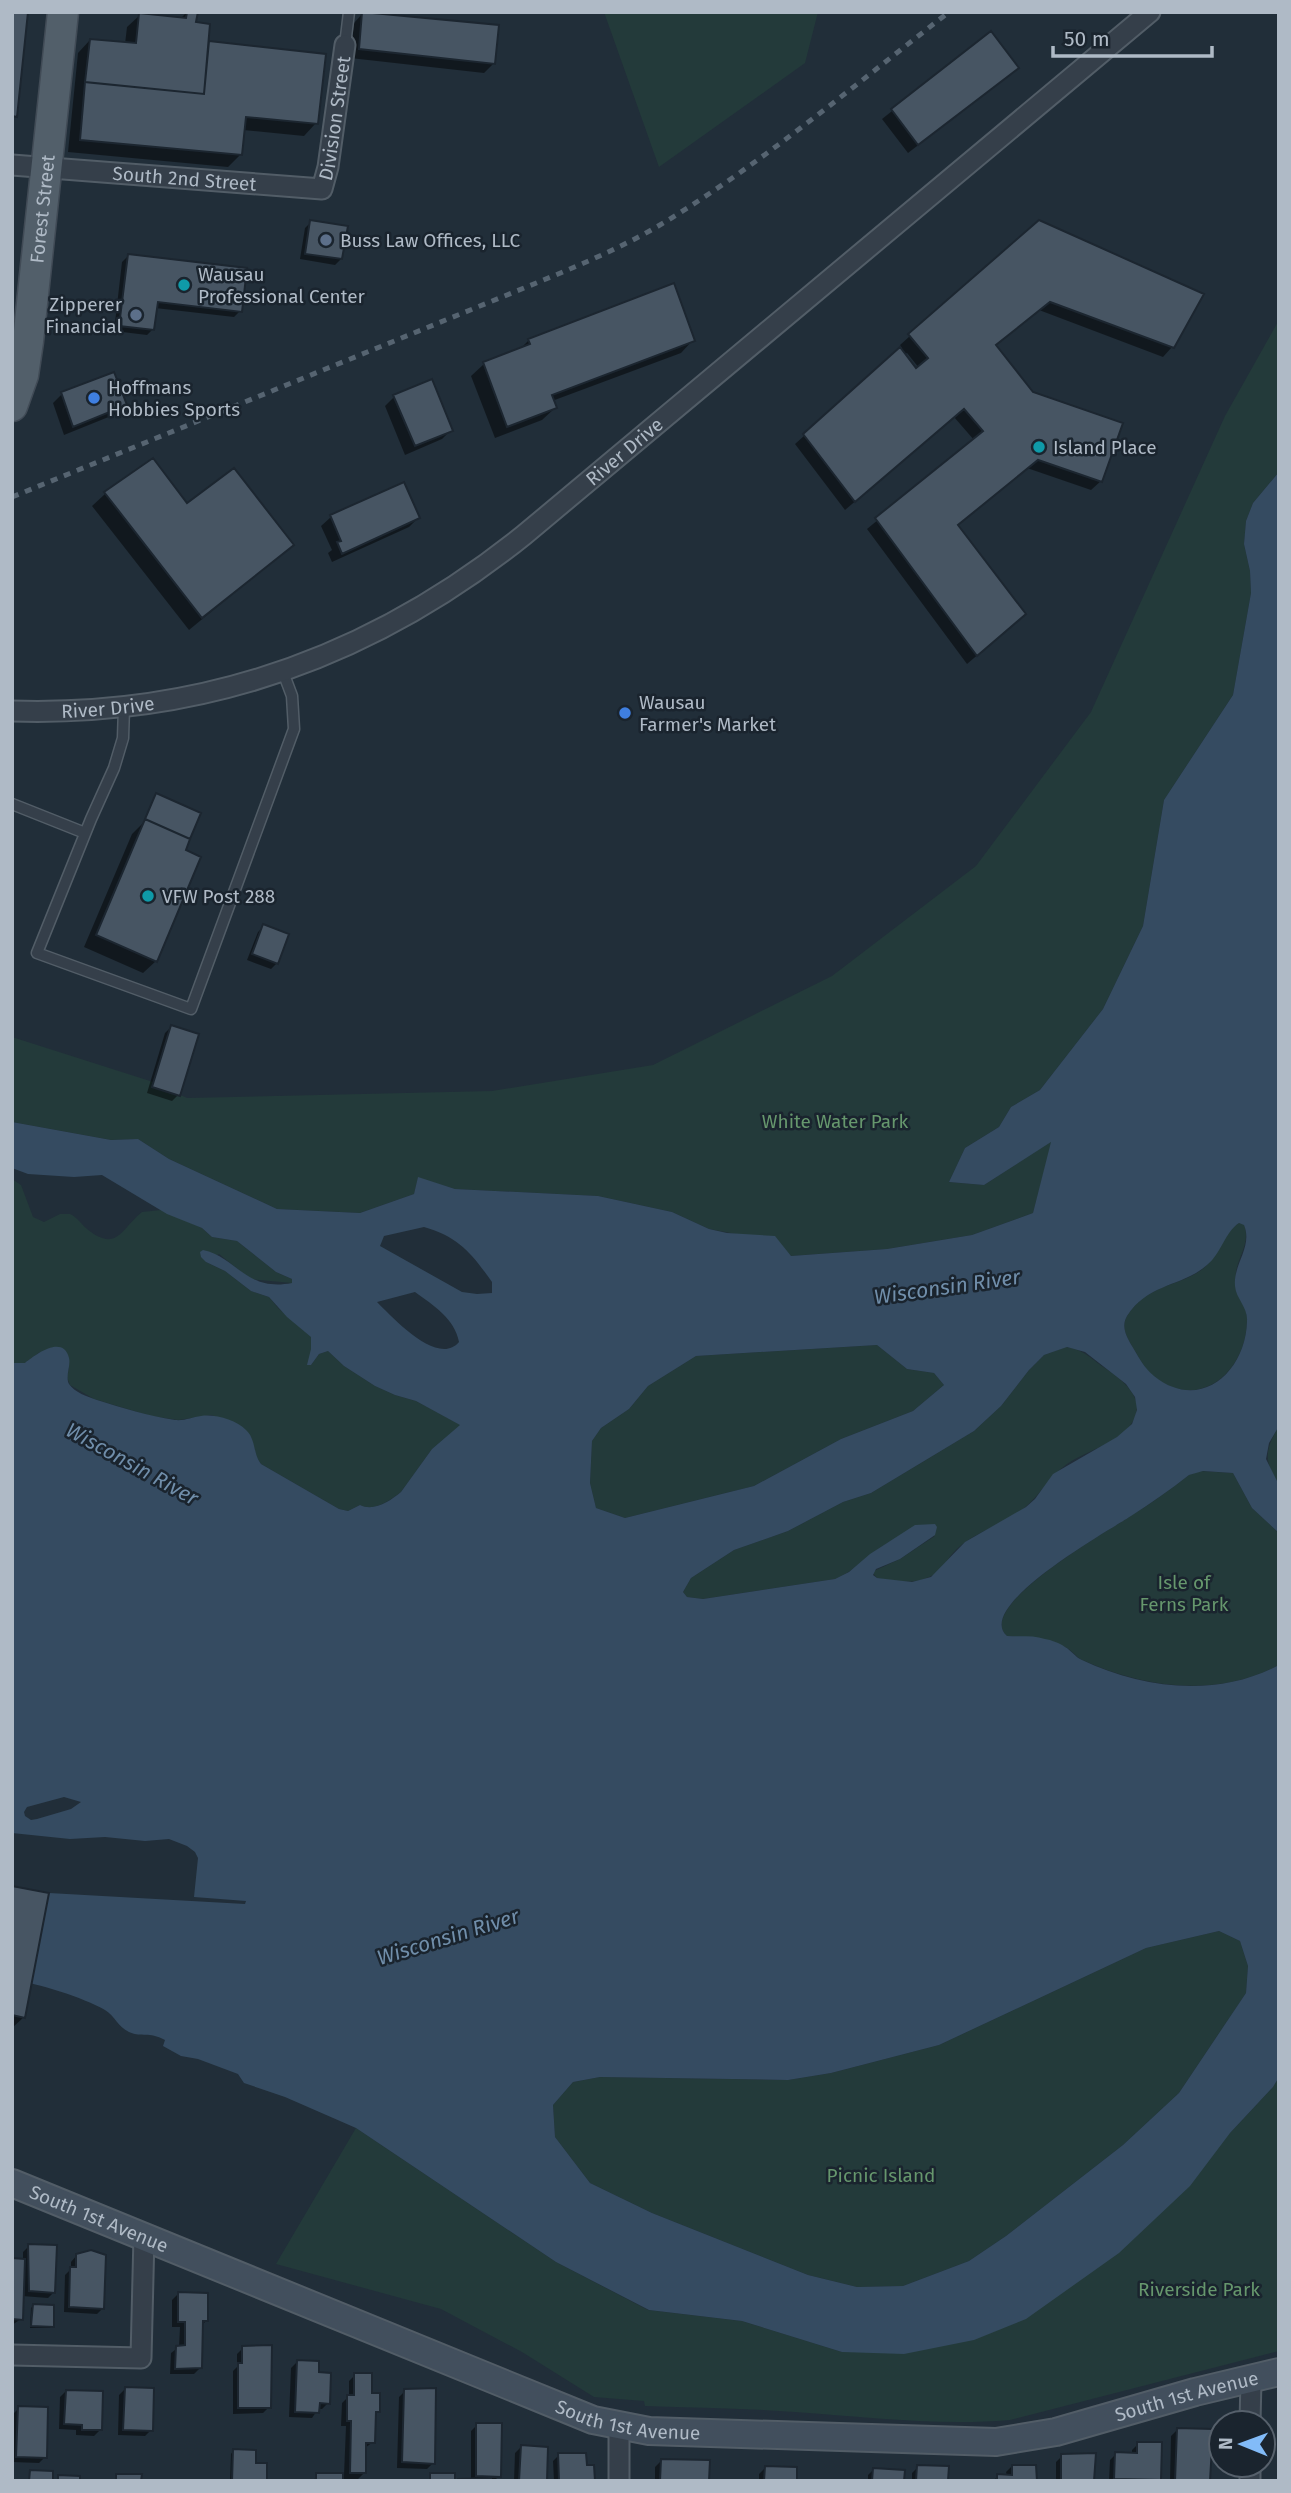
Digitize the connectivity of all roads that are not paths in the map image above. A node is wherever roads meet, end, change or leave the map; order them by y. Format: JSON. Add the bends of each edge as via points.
{"nodes":[{"id":1,"x":63,"y":12,"type":"edge"},
{"id":2,"x":349,"y":12,"type":"edge"},
{"id":3,"x":1150,"y":12,"type":"edge"},
{"id":4,"x":345,"y":45,"type":"joint"},
{"id":5,"x":12,"y":165,"type":"edge"},
{"id":6,"x":48,"y":167,"type":"junction"},
{"id":7,"x":322,"y":190,"type":"joint"},
{"id":8,"x":12,"y":406,"type":"edge"},
{"id":9,"x":283,"y":671,"type":"junction"},
{"id":10,"x":124,"y":707,"type":"junction"},
{"id":11,"x":12,"y":711,"type":"edge"},
{"id":12,"x":12,"y":804,"type":"edge"},
{"id":13,"x":85,"y":833,"type":"junction"},
{"id":14,"x":12,"y":2183,"type":"edge"},
{"id":15,"x":144,"y":2236,"type":"junction"},
{"id":16,"x":12,"y":2356,"type":"edge"},
{"id":17,"x":1279,"y":2372,"type":"edge"},
{"id":18,"x":1251,"y":2379,"type":"junction"},
{"id":19,"x":1250,"y":2409,"type":"edge"},
{"id":20,"x":619,"y":2425,"type":"junction"},
{"id":21,"x":619,"y":2481,"type":"edge"}],
"edges":[{"from":1,"to":6,"type":"main road","name":"Forest Street"},
{"from":2,"to":4,"type":"lane"},
{"from":3,"to":9,"type":"street","name":"River Drive","via":[[479,570],[386,628]]},
{"from":4,"to":7,"type":"street","name":"Division Street"},
{"from":5,"to":6,"type":"street","name":"South 2nd Street"},
{"from":6,"to":7,"type":"street","name":"South 2nd Street"},
{"from":6,"to":8,"type":"main road","name":"Forest Street","via":[[24,364]]},
{"from":9,"to":10,"type":"street","name":"River Drive","via":[[210,692]]},
{"from":9,"to":13,"type":"lane","via":[[292,696],[294,729],[191,1009],[37,953]]},
{"from":10,"to":11,"type":"street","name":"River Drive"},
{"from":10,"to":13,"type":"lane","via":[[120,750]]},
{"from":12,"to":13,"type":"lane"},
{"from":14,"to":15,"type":"street","name":"South 1st Avenue"},
{"from":15,"to":16,"type":"street","via":[[141,2358]]},
{"from":15,"to":20,"type":"street","name":"South 1st Avenue","via":[[593,2420]]},
{"from":17,"to":18,"type":"street","name":"South 1st Avenue"},
{"from":18,"to":19,"type":"street"},
{"from":18,"to":20,"type":"street","name":"South 1st Avenue","via":[[1056,2432],[996,2442],[649,2431]]},
{"from":20,"to":21,"type":"street"}]}
